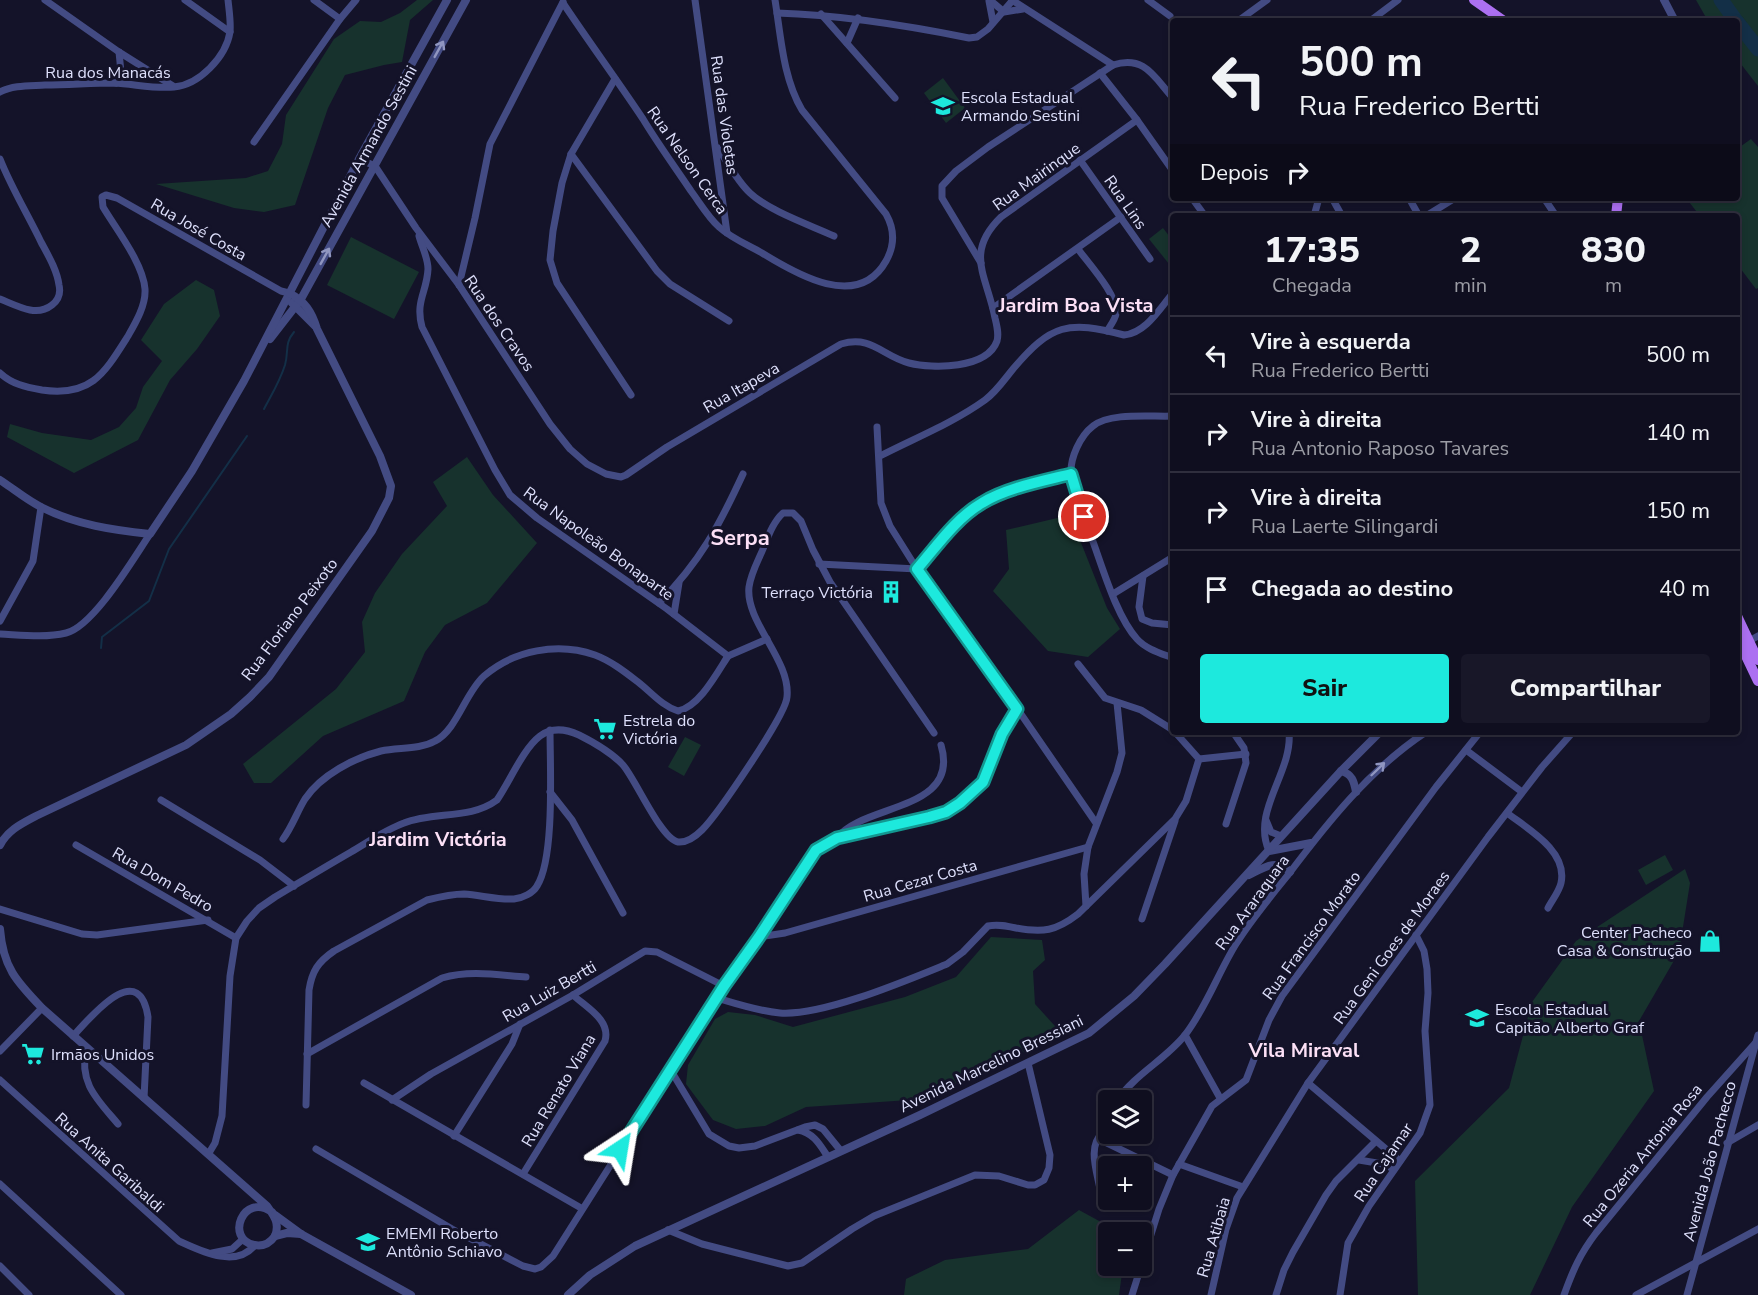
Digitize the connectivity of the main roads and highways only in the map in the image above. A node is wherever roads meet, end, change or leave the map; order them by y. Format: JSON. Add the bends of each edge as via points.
{"nodes":[{"id":1,"x":1474,"y":0,"type":"edge"},
{"id":2,"x":1499,"y":18,"type":"edge"},
{"id":3,"x":1740,"y":625,"type":"edge"},
{"id":4,"x":1747,"y":645,"type":"edge"},
{"id":5,"x":1758,"y":660,"type":"edge"},
{"id":6,"x":1758,"y":681,"type":"edge"}],
"edges":[{"from":1,"to":2,"type":"main road"},
{"from":3,"to":4,"type":"main road"},
{"from":4,"to":5,"type":"main road"},
{"from":4,"to":6,"type":"main road"}]}
